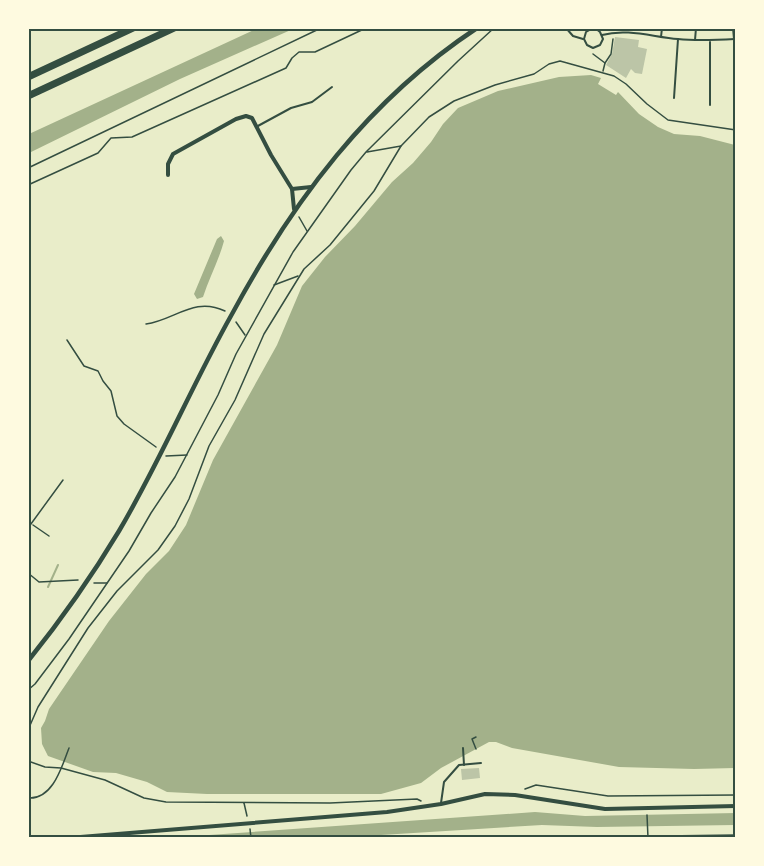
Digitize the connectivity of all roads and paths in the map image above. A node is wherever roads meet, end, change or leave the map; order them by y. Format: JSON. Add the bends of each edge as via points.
{"nodes":[{"id":1,"x":133,"y":28,"type":"edge"},
{"id":2,"x":174,"y":28,"type":"edge"},
{"id":3,"x":321,"y":28,"type":"edge"},
{"id":4,"x":366,"y":28,"type":"edge"},
{"id":5,"x":477,"y":28,"type":"edge"},
{"id":6,"x":494,"y":28,"type":"edge"},
{"id":7,"x":566,"y":28,"type":"edge"},
{"id":8,"x":662,"y":28,"type":"edge"},
{"id":9,"x":696,"y":28,"type":"edge"},
{"id":10,"x":733,"y":28,"type":"edge"},
{"id":11,"x":596,"y":29,"type":"edge"},
{"id":12,"x":612,"y":33,"type":"junction"},
{"id":13,"x":602,"y":35,"type":"junction"},
{"id":14,"x":661,"y":37,"type":"junction"},
{"id":15,"x":584,"y":39,"type":"junction"},
{"id":16,"x":678,"y":39,"type":"junction"},
{"id":17,"x":735,"y":39,"type":"edge"},
{"id":18,"x":695,"y":40,"type":"junction"},
{"id":19,"x":710,"y":40,"type":"junction"},
{"id":20,"x":593,"y":48,"type":"junction"},
{"id":21,"x":605,"y":63,"type":"junction"},
{"id":22,"x":603,"y":72,"type":"junction"},
{"id":23,"x":28,"y":77,"type":"edge"},
{"id":24,"x":332,"y":87,"type":"dead end"},
{"id":25,"x":28,"y":96,"type":"edge"},
{"id":26,"x":674,"y":98,"type":"dead end"},
{"id":27,"x":710,"y":105,"type":"dead end"},
{"id":28,"x":256,"y":127,"type":"junction"},
{"id":29,"x":735,"y":130,"type":"edge"},
{"id":30,"x":401,"y":146,"type":"junction"},
{"id":31,"x":366,"y":152,"type":"junction"},
{"id":32,"x":28,"y":168,"type":"edge"},
{"id":33,"x":168,"y":175,"type":"dead end"},
{"id":34,"x":28,"y":185,"type":"edge"},
{"id":35,"x":311,"y":188,"type":"junction"},
{"id":36,"x":292,"y":189,"type":"junction"},
{"id":37,"x":294,"y":209,"type":"junction"},
{"id":38,"x":307,"y":232,"type":"junction"},
{"id":39,"x":300,"y":276,"type":"junction"},
{"id":40,"x":273,"y":285,"type":"junction"},
{"id":41,"x":231,"y":315,"type":"junction"},
{"id":42,"x":146,"y":324,"type":"dead end"},
{"id":43,"x":245,"y":336,"type":"junction"},
{"id":44,"x":67,"y":340,"type":"dead end"},
{"id":45,"x":161,"y":453,"type":"junction"},
{"id":46,"x":187,"y":455,"type":"junction"},
{"id":47,"x":63,"y":480,"type":"dead end"},
{"id":48,"x":32,"y":524,"type":"junction"},
{"id":49,"x":28,"y":528,"type":"edge"},
{"id":50,"x":49,"y":536,"type":"dead end"},
{"id":51,"x":28,"y":573,"type":"edge"},
{"id":52,"x":51,"y":580,"type":"dead end"},
{"id":53,"x":28,"y":661,"type":"edge"},
{"id":54,"x":28,"y":690,"type":"edge"},
{"id":55,"x":28,"y":715,"type":"edge"},
{"id":56,"x":33,"y":715,"type":"junction"},
{"id":57,"x":28,"y":730,"type":"edge"},
{"id":58,"x":476,"y":737,"type":"dead end"},
{"id":59,"x":69,"y":748,"type":"dead end"},
{"id":60,"x":463,"y":748,"type":"dead end"},
{"id":61,"x":476,"y":749,"type":"dead end"},
{"id":62,"x":28,"y":761,"type":"edge"},
{"id":63,"x":481,"y":763,"type":"dead end"},
{"id":64,"x":464,"y":765,"type":"junction"},
{"id":65,"x":61,"y":768,"type":"junction"},
{"id":66,"x":515,"y":795,"type":"junction"},
{"id":67,"x":735,"y":795,"type":"edge"},
{"id":68,"x":28,"y":798,"type":"edge"},
{"id":69,"x":244,"y":802,"type":"junction"},
{"id":70,"x":441,"y":804,"type":"junction"},
{"id":71,"x":425,"y":806,"type":"junction"},
{"id":72,"x":735,"y":806,"type":"edge"},
{"id":73,"x":647,"y":815,"type":"dead end"},
{"id":74,"x":249,"y":823,"type":"junction"},
{"id":75,"x":250,"y":831,"type":"dead end"},
{"id":76,"x":735,"y":835,"type":"edge"},
{"id":77,"x":68,"y":837,"type":"edge"},
{"id":78,"x":251,"y":837,"type":"edge"},
{"id":79,"x":518,"y":837,"type":"edge"},
{"id":80,"x":648,"y":837,"type":"edge"}],
"edges":[{"from":1,"to":23,"type":"highway"},
{"from":2,"to":25,"type":"highway"},
{"from":3,"to":32,"type":"path"},
{"from":4,"to":34,"type":"path","via":[[315,52],[299,52],[286,68],[132,137],[111,138],[98,153]]},
{"from":5,"to":35,"type":"street","via":[[386,100]]},
{"from":6,"to":31,"type":"path"},
{"from":7,"to":15,"type":"lane","via":[[573,36]]},
{"from":8,"to":14,"type":"lane"},
{"from":9,"to":18,"type":"lane"},
{"from":10,"to":17,"type":"lane"},
{"from":11,"to":13,"type":"lane"},
{"from":11,"to":15,"type":"lane","via":[[586,32]]},
{"from":12,"to":13,"type":"lane"},
{"from":12,"to":14,"type":"lane"},
{"from":12,"to":21,"type":"path","via":[[611,54]]},
{"from":13,"to":20,"type":"lane","via":[[602,42]]},
{"from":14,"to":16,"type":"lane"},
{"from":15,"to":20,"type":"lane"},
{"from":16,"to":18,"type":"lane"},
{"from":16,"to":26,"type":"lane"},
{"from":17,"to":19,"type":"lane"},
{"from":18,"to":19,"type":"lane"},
{"from":19,"to":27,"type":"lane"},
{"from":20,"to":21,"type":"path","via":[[593,55]]},
{"from":21,"to":22,"type":"path"},
{"from":22,"to":29,"type":"path","via":[[626,84],[668,120]]},
{"from":22,"to":30,"type":"path","via":[[560,62],[549,64],[534,74],[442,107]]},
{"from":24,"to":28,"type":"lane","via":[[312,102],[291,108]]},
{"from":28,"to":33,"type":"street","via":[[252,118],[236,119],[173,154]]},
{"from":28,"to":36,"type":"street"},
{"from":30,"to":31,"type":"path"},
{"from":30,"to":39,"type":"path","via":[[374,190]]},
{"from":31,"to":38,"type":"path"},
{"from":35,"to":36,"type":"street"},
{"from":35,"to":37,"type":"street"},
{"from":36,"to":37,"type":"street"},
{"from":37,"to":38,"type":"path"},
{"from":37,"to":41,"type":"street"},
{"from":38,"to":40,"type":"path"},
{"from":39,"to":40,"type":"path"},
{"from":39,"to":56,"type":"path","via":[[264,334],[174,526],[158,550],[117,591],[88,628]]},
{"from":40,"to":43,"type":"path"},
{"from":41,"to":42,"type":"path","via":[[209,305]]},
{"from":41,"to":43,"type":"path"},
{"from":41,"to":45,"type":"street"},
{"from":43,"to":46,"type":"path"},
{"from":44,"to":45,"type":"path","via":[[84,366],[98,371],[111,391],[117,416]]},
{"from":45,"to":46,"type":"path","via":[[167,458]]},
{"from":45,"to":53,"type":"street","via":[[86,582]]},
{"from":46,"to":54,"type":"path","via":[[129,551],[69,639]]},
{"from":47,"to":48,"type":"path"},
{"from":48,"to":49,"type":"path"},
{"from":48,"to":50,"type":"path"},
{"from":51,"to":52,"type":"path","via":[[39,582]]},
{"from":55,"to":56,"type":"path"},
{"from":56,"to":57,"type":"path"},
{"from":58,"to":61,"type":"path","via":[[472,740]]},
{"from":59,"to":65,"type":"path"},
{"from":60,"to":64,"type":"lane"},
{"from":62,"to":65,"type":"path"},
{"from":63,"to":64,"type":"lane"},
{"from":64,"to":70,"type":"lane","via":[[459,765],[444,782]]},
{"from":65,"to":68,"type":"path","via":[[50,788],[34,799]]},
{"from":65,"to":69,"type":"path","via":[[105,780],[144,798],[166,802]]},
{"from":66,"to":67,"type":"path","via":[[536,785],[608,796]]},
{"from":66,"to":70,"type":"street","via":[[485,794]]},
{"from":66,"to":72,"type":"street","via":[[605,809]]},
{"from":69,"to":71,"type":"path","via":[[417,799]]},
{"from":69,"to":74,"type":"path"},
{"from":70,"to":71,"type":"street"},
{"from":71,"to":74,"type":"street"},
{"from":73,"to":80,"type":"path"},
{"from":74,"to":77,"type":"street"},
{"from":75,"to":78,"type":"path"},
{"from":76,"to":80,"type":"path"},
{"from":79,"to":80,"type":"path"}]}
